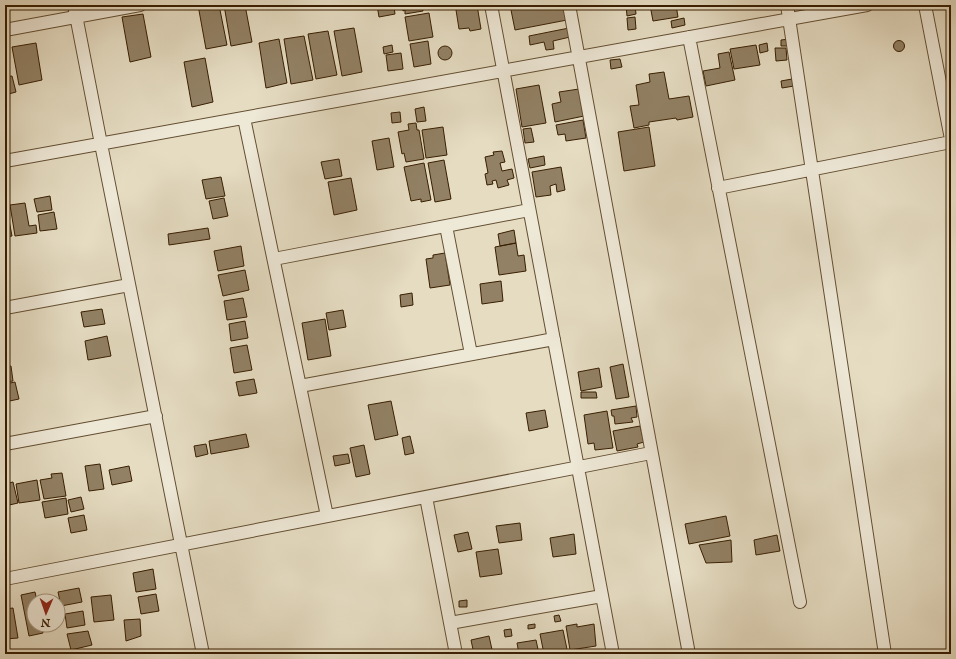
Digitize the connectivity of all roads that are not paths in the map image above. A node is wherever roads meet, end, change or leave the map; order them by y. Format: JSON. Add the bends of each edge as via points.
{"nodes":[{"id":1,"x":140,"y":5,"type":"edge"},
{"id":2,"x":491,"y":5,"type":"edge"},
{"id":3,"x":569,"y":5,"type":"edge"},
{"id":4,"x":786,"y":5,"type":"edge"},
{"id":5,"x":867,"y":5,"type":"edge"},
{"id":6,"x":925,"y":5,"type":"edge"},
{"id":7,"x":75,"y":11,"type":"edge"},
{"id":8,"x":789,"y":19,"type":"junction"},
{"id":9,"x":5,"y":30,"type":"edge"},
{"id":10,"x":689,"y":37,"type":"junction"},
{"id":11,"x":578,"y":57,"type":"junction"},
{"id":12,"x":503,"y":71,"type":"junction"},
{"id":13,"x":244,"y":118,"type":"junction"},
{"id":14,"x":951,"y":139,"type":"edge"},
{"id":15,"x":951,"y":142,"type":"edge"},
{"id":16,"x":101,"y":144,"type":"junction"},
{"id":17,"x":5,"y":162,"type":"edge"},
{"id":18,"x":812,"y":170,"type":"junction"},
{"id":19,"x":718,"y":188,"type":"junction"},
{"id":20,"x":530,"y":210,"type":"junction"},
{"id":21,"x":446,"y":226,"type":"junction"},
{"id":22,"x":274,"y":259,"type":"junction"},
{"id":23,"x":129,"y":285,"type":"junction"},
{"id":24,"x":5,"y":308,"type":"edge"},
{"id":25,"x":554,"y":339,"type":"junction"},
{"id":26,"x":471,"y":354,"type":"junction"},
{"id":27,"x":300,"y":386,"type":"junction"},
{"id":28,"x":156,"y":416,"type":"junction"},
{"id":29,"x":5,"y":444,"type":"edge"},
{"id":30,"x":651,"y":453,"type":"junction"},
{"id":31,"x":578,"y":467,"type":"junction"},
{"id":32,"x":426,"y":497,"type":"junction"},
{"id":33,"x":327,"y":516,"type":"junction"},
{"id":34,"x":181,"y":545,"type":"junction"},
{"id":35,"x":5,"y":579,"type":"edge"},
{"id":36,"x":602,"y":596,"type":"junction"},
{"id":37,"x":800,"y":602,"type":"dead end"},
{"id":38,"x":450,"y":623,"type":"junction"},
{"id":39,"x":203,"y":654,"type":"edge"},
{"id":40,"x":456,"y":654,"type":"edge"},
{"id":41,"x":613,"y":654,"type":"edge"},
{"id":42,"x":689,"y":654,"type":"edge"},
{"id":43,"x":885,"y":654,"type":"edge"}],
"edges":[{"from":1,"to":7,"type":"street"},
{"from":2,"to":12,"type":"street"},
{"from":3,"to":11,"type":"street"},
{"from":4,"to":8,"type":"street"},
{"from":5,"to":8,"type":"street"},
{"from":6,"to":14,"type":"street"},
{"from":7,"to":9,"type":"street"},
{"from":7,"to":16,"type":"street"},
{"from":8,"to":10,"type":"street"},
{"from":8,"to":18,"type":"street"},
{"from":10,"to":11,"type":"street"},
{"from":10,"to":19,"type":"street"},
{"from":11,"to":12,"type":"street"},
{"from":11,"to":30,"type":"street"},
{"from":12,"to":13,"type":"street"},
{"from":12,"to":20,"type":"street"},
{"from":13,"to":16,"type":"street"},
{"from":13,"to":22,"type":"street"},
{"from":15,"to":18,"type":"street"},
{"from":16,"to":17,"type":"street"},
{"from":16,"to":23,"type":"street"},
{"from":18,"to":19,"type":"street"},
{"from":18,"to":43,"type":"street"},
{"from":19,"to":37,"type":"street"},
{"from":20,"to":21,"type":"street"},
{"from":20,"to":25,"type":"street"},
{"from":21,"to":22,"type":"street"},
{"from":21,"to":26,"type":"street"},
{"from":22,"to":27,"type":"street"},
{"from":23,"to":24,"type":"street"},
{"from":23,"to":28,"type":"street"},
{"from":25,"to":26,"type":"street"},
{"from":25,"to":31,"type":"street"},
{"from":26,"to":27,"type":"street"},
{"from":27,"to":33,"type":"street"},
{"from":28,"to":29,"type":"street"},
{"from":28,"to":34,"type":"street"},
{"from":30,"to":31,"type":"street"},
{"from":30,"to":42,"type":"street"},
{"from":31,"to":32,"type":"street"},
{"from":31,"to":36,"type":"street"},
{"from":32,"to":33,"type":"street"},
{"from":32,"to":38,"type":"street"},
{"from":33,"to":34,"type":"street"},
{"from":34,"to":35,"type":"street"},
{"from":34,"to":39,"type":"street"},
{"from":36,"to":38,"type":"street"},
{"from":36,"to":41,"type":"street"},
{"from":38,"to":40,"type":"street"}]}
